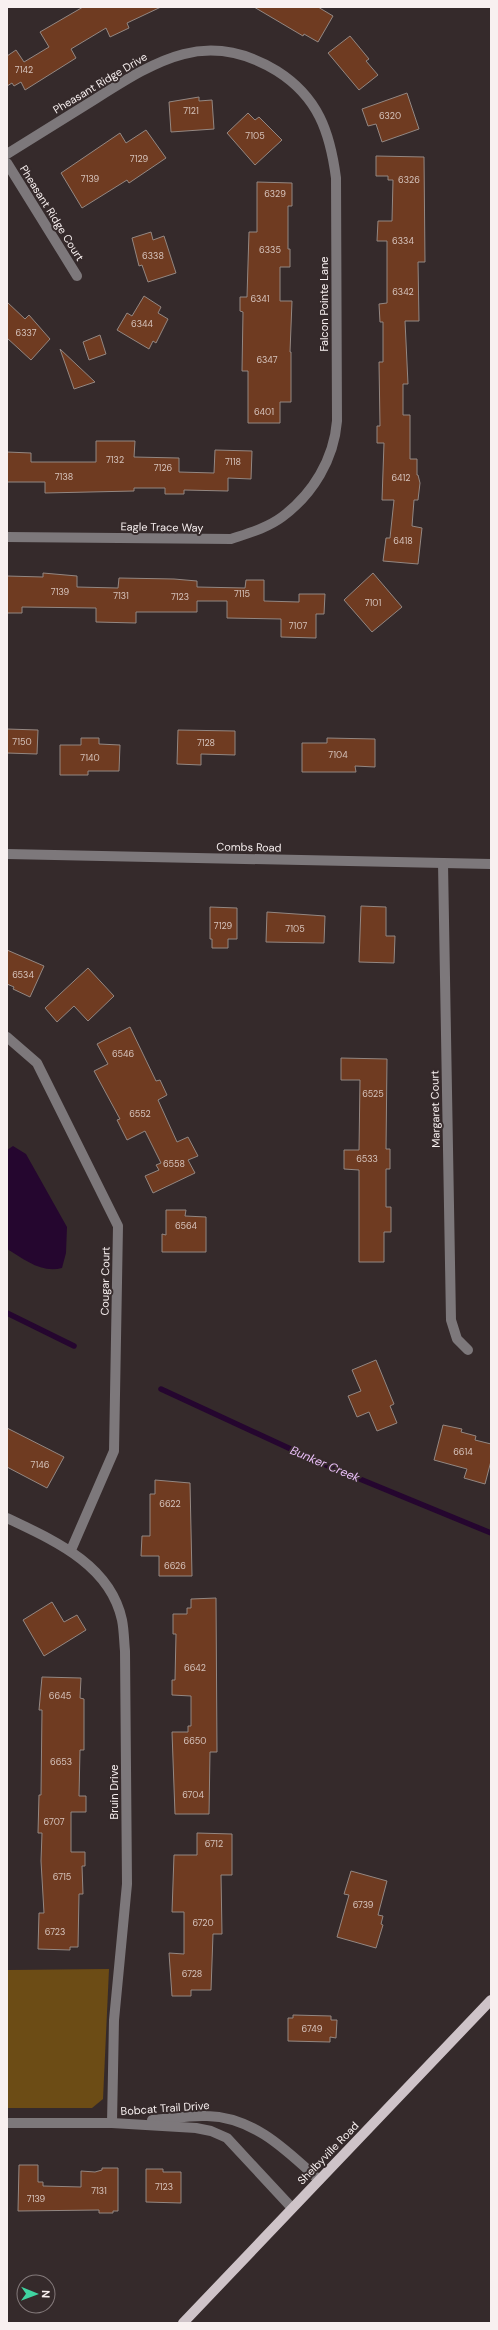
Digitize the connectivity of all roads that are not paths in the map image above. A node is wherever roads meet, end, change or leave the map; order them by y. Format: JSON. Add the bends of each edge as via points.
{"nodes":[{"id":1,"x":314,"y":108,"type":"joint"},
{"id":2,"x":7,"y":154,"type":"edge"},
{"id":3,"x":7,"y":163,"type":"edge"},
{"id":4,"x":77,"y":276,"type":"dead end"},
{"id":5,"x":305,"y":497,"type":"joint"},
{"id":6,"x":7,"y":537,"type":"edge"},
{"id":7,"x":7,"y":854,"type":"edge"},
{"id":8,"x":443,"y":863,"type":"junction"},
{"id":9,"x":491,"y":864,"type":"edge"},
{"id":10,"x":7,"y":1037,"type":"edge"},
{"id":11,"x":468,"y":1350,"type":"dead end"},
{"id":12,"x":7,"y":1518,"type":"edge"},
{"id":13,"x":71,"y":1550,"type":"junction"},
{"id":14,"x":491,"y":2000,"type":"edge"},
{"id":15,"x":7,"y":2122,"type":"edge"},
{"id":16,"x":112,"y":2123,"type":"junction"},
{"id":17,"x":319,"y":2180,"type":"junction"},
{"id":18,"x":292,"y":2208,"type":"junction"},
{"id":19,"x":183,"y":2323,"type":"edge"}],
"edges":[{"from":1,"to":2,"type":"street","name":"Pheasant Ridge Drive","via":[[297,87],[260,62],[225,52],[189,53],[145,68]]},
{"from":1,"to":5,"type":"street","name":"Falcon Pointe Lane","via":[[329,138],[336,178],[337,421],[336,438],[328,459]]},
{"from":3,"to":4,"type":"street","name":"Pheasant Ridge Court"},
{"from":5,"to":6,"type":"street","name":"Eagle Trace Way","via":[[277,520],[231,539]]},
{"from":7,"to":8,"type":"street","name":"Combs Road"},
{"from":8,"to":9,"type":"street","name":"Combs Road"},
{"from":8,"to":11,"type":"street","name":"Margaret Court","via":[[451,1320],[457,1339]]},
{"from":10,"to":13,"type":"street","name":"Cougar Court","via":[[37,1063],[118,1226],[114,1451]]},
{"from":12,"to":13,"type":"street","name":"Bruin Drive"},
{"from":13,"to":16,"type":"street","name":"Bruin Drive","via":[[89,1565],[112,1594],[121,1619],[125,1651],[127,1884],[114,2020]]},
{"from":14,"to":17,"type":"main road","name":"Shelbyville Road"},
{"from":15,"to":16,"type":"street","name":"Bobcat Trail Drive"},
{"from":16,"to":17,"type":"street","name":"Bobcat Trail Drive","via":[[208,2116],[237,2121],[262,2133],[284,2148]]},
{"from":16,"to":18,"type":"street","name":"Bobcat Trail Drive","via":[[196,2128],[227,2138]]},
{"from":17,"to":18,"type":"main road","name":"Shelbyville Road"},
{"from":18,"to":19,"type":"main road","name":"Shelbyville Road"}]}
